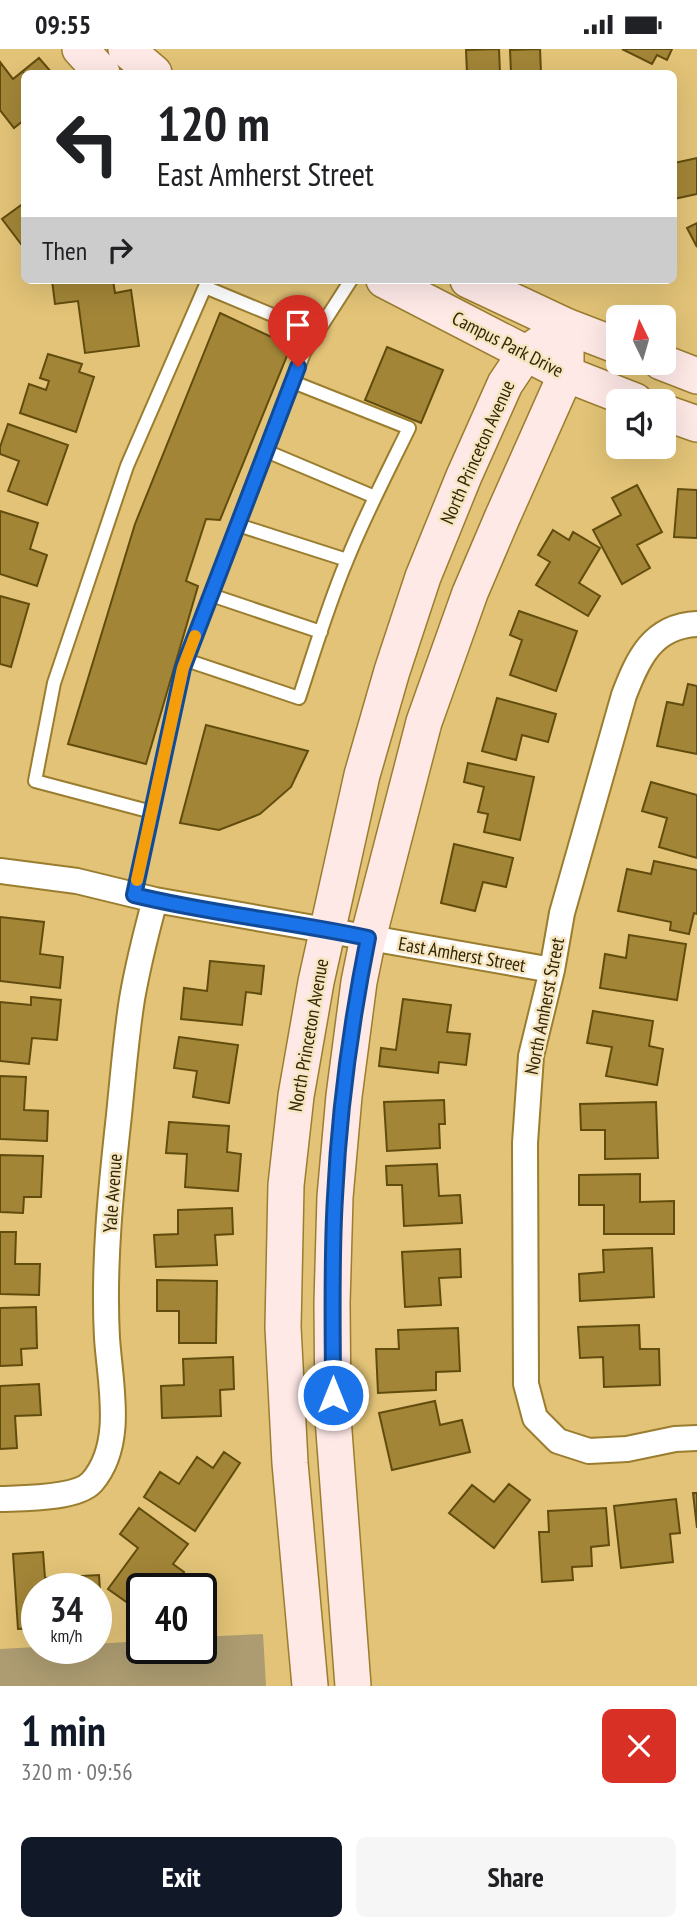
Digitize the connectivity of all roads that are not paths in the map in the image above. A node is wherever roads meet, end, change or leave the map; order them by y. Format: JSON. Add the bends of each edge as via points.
{"nodes":[{"id":1,"x":80,"y":49,"type":"edge"},
{"id":2,"x":126,"y":49,"type":"edge"},
{"id":3,"x":99,"y":70,"type":"edge"},
{"id":4,"x":150,"y":70,"type":"edge"},
{"id":5,"x":348,"y":284,"type":"edge"},
{"id":6,"x":392,"y":284,"type":"edge"},
{"id":7,"x":477,"y":284,"type":"edge"},
{"id":8,"x":566,"y":326,"type":"junction"},
{"id":9,"x":316,"y":333,"type":"junction"},
{"id":10,"x":606,"y":341,"type":"edge"},
{"id":11,"x":525,"y":354,"type":"junction"},
{"id":12,"x":676,"y":368,"type":"edge"},
{"id":13,"x":566,"y":374,"type":"junction"},
{"id":14,"x":697,"y":376,"type":"edge"},
{"id":15,"x":293,"y":382,"type":"junction"},
{"id":16,"x":606,"y":390,"type":"edge"},
{"id":17,"x":676,"y":417,"type":"edge"},
{"id":18,"x":697,"y":424,"type":"edge"},
{"id":19,"x":266,"y":451,"type":"junction"},
{"id":20,"x":375,"y":497,"type":"junction"},
{"id":21,"x":237,"y":525,"type":"junction"},
{"id":22,"x":346,"y":561,"type":"junction"},
{"id":23,"x":211,"y":595,"type":"junction"},
{"id":24,"x":697,"y":624,"type":"edge"},
{"id":25,"x":320,"y":632,"type":"junction"},
{"id":26,"x":186,"y":660,"type":"junction"},
{"id":27,"x":152,"y":812,"type":"junction"},
{"id":28,"x":0,"y":871,"type":"edge"},
{"id":29,"x":145,"y":898,"type":"junction"},
{"id":30,"x":327,"y":929,"type":"junction"},
{"id":31,"x":368,"y":938,"type":"junction"},
{"id":32,"x":552,"y":969,"type":"junction"},
{"id":33,"x":697,"y":1438,"type":"edge"},
{"id":34,"x":0,"y":1499,"type":"edge"},
{"id":35,"x":310,"y":1686,"type":"edge"},
{"id":36,"x":353,"y":1686,"type":"edge"}],
"edges":[{"from":1,"to":3,"type":"street"},
{"from":2,"to":4,"type":"street"},
{"from":5,"to":9,"type":"lane"},
{"from":6,"to":11,"type":"street","name":"Campus Park Drive"},
{"from":7,"to":8,"type":"street","name":"Campus Park Drive"},
{"from":8,"to":10,"type":"street","name":"Campus Park Drive"},
{"from":8,"to":11,"type":"street","name":"North Princeton Avenue"},
{"from":8,"to":13,"type":"street"},
{"from":9,"to":15,"type":"lane"},
{"from":9,"to":27,"type":"lane","via":[[205,287],[127,466],[54,684],[35,781]]},
{"from":11,"to":13,"type":"street","name":"Campus Park Drive"},
{"from":11,"to":30,"type":"street","name":"North Princeton Avenue","via":[[500,396],[423,577],[362,775]]},
{"from":12,"to":14,"type":"street"},
{"from":13,"to":16,"type":"street","name":"Campus Park Drive"},
{"from":13,"to":31,"type":"street","via":[[470,593],[424,722]]},
{"from":15,"to":19,"type":"lane"},
{"from":15,"to":20,"type":"lane","via":[[409,428]]},
{"from":17,"to":18,"type":"street"},
{"from":19,"to":20,"type":"lane"},
{"from":19,"to":21,"type":"lane"},
{"from":20,"to":22,"type":"lane"},
{"from":21,"to":22,"type":"lane"},
{"from":21,"to":23,"type":"lane"},
{"from":22,"to":25,"type":"lane"},
{"from":23,"to":25,"type":"lane"},
{"from":23,"to":26,"type":"lane"},
{"from":24,"to":32,"type":"street","name":"North Amherst Street","via":[[660,636],[637,663],[562,913]]},
{"from":25,"to":26,"type":"lane","via":[[299,698]]},
{"from":26,"to":27,"type":"lane"},
{"from":27,"to":29,"type":"lane"},
{"from":28,"to":29,"type":"street","name":"East Amherst Street","via":[[77,881]]},
{"from":29,"to":30,"type":"street","name":"East Amherst Street"},
{"from":29,"to":34,"type":"street","name":"Yale Avenue","via":[[107,1252],[113,1431],[105,1461],[91,1485],[61,1496]]},
{"from":30,"to":31,"type":"street","name":"East Amherst Street"},
{"from":30,"to":35,"type":"street","name":"North Princeton Avenue","via":[[296,1096],[286,1185],[283,1301],[290,1463]]},
{"from":31,"to":32,"type":"street","name":"East Amherst Street"},
{"from":31,"to":36,"type":"street","via":[[344,1096],[333,1290],[333,1418]]},
{"from":32,"to":33,"type":"street","name":"North Amherst Street","via":[[531,1056],[526,1143],[526,1384],[535,1418],[558,1441],[590,1451]]}]}
